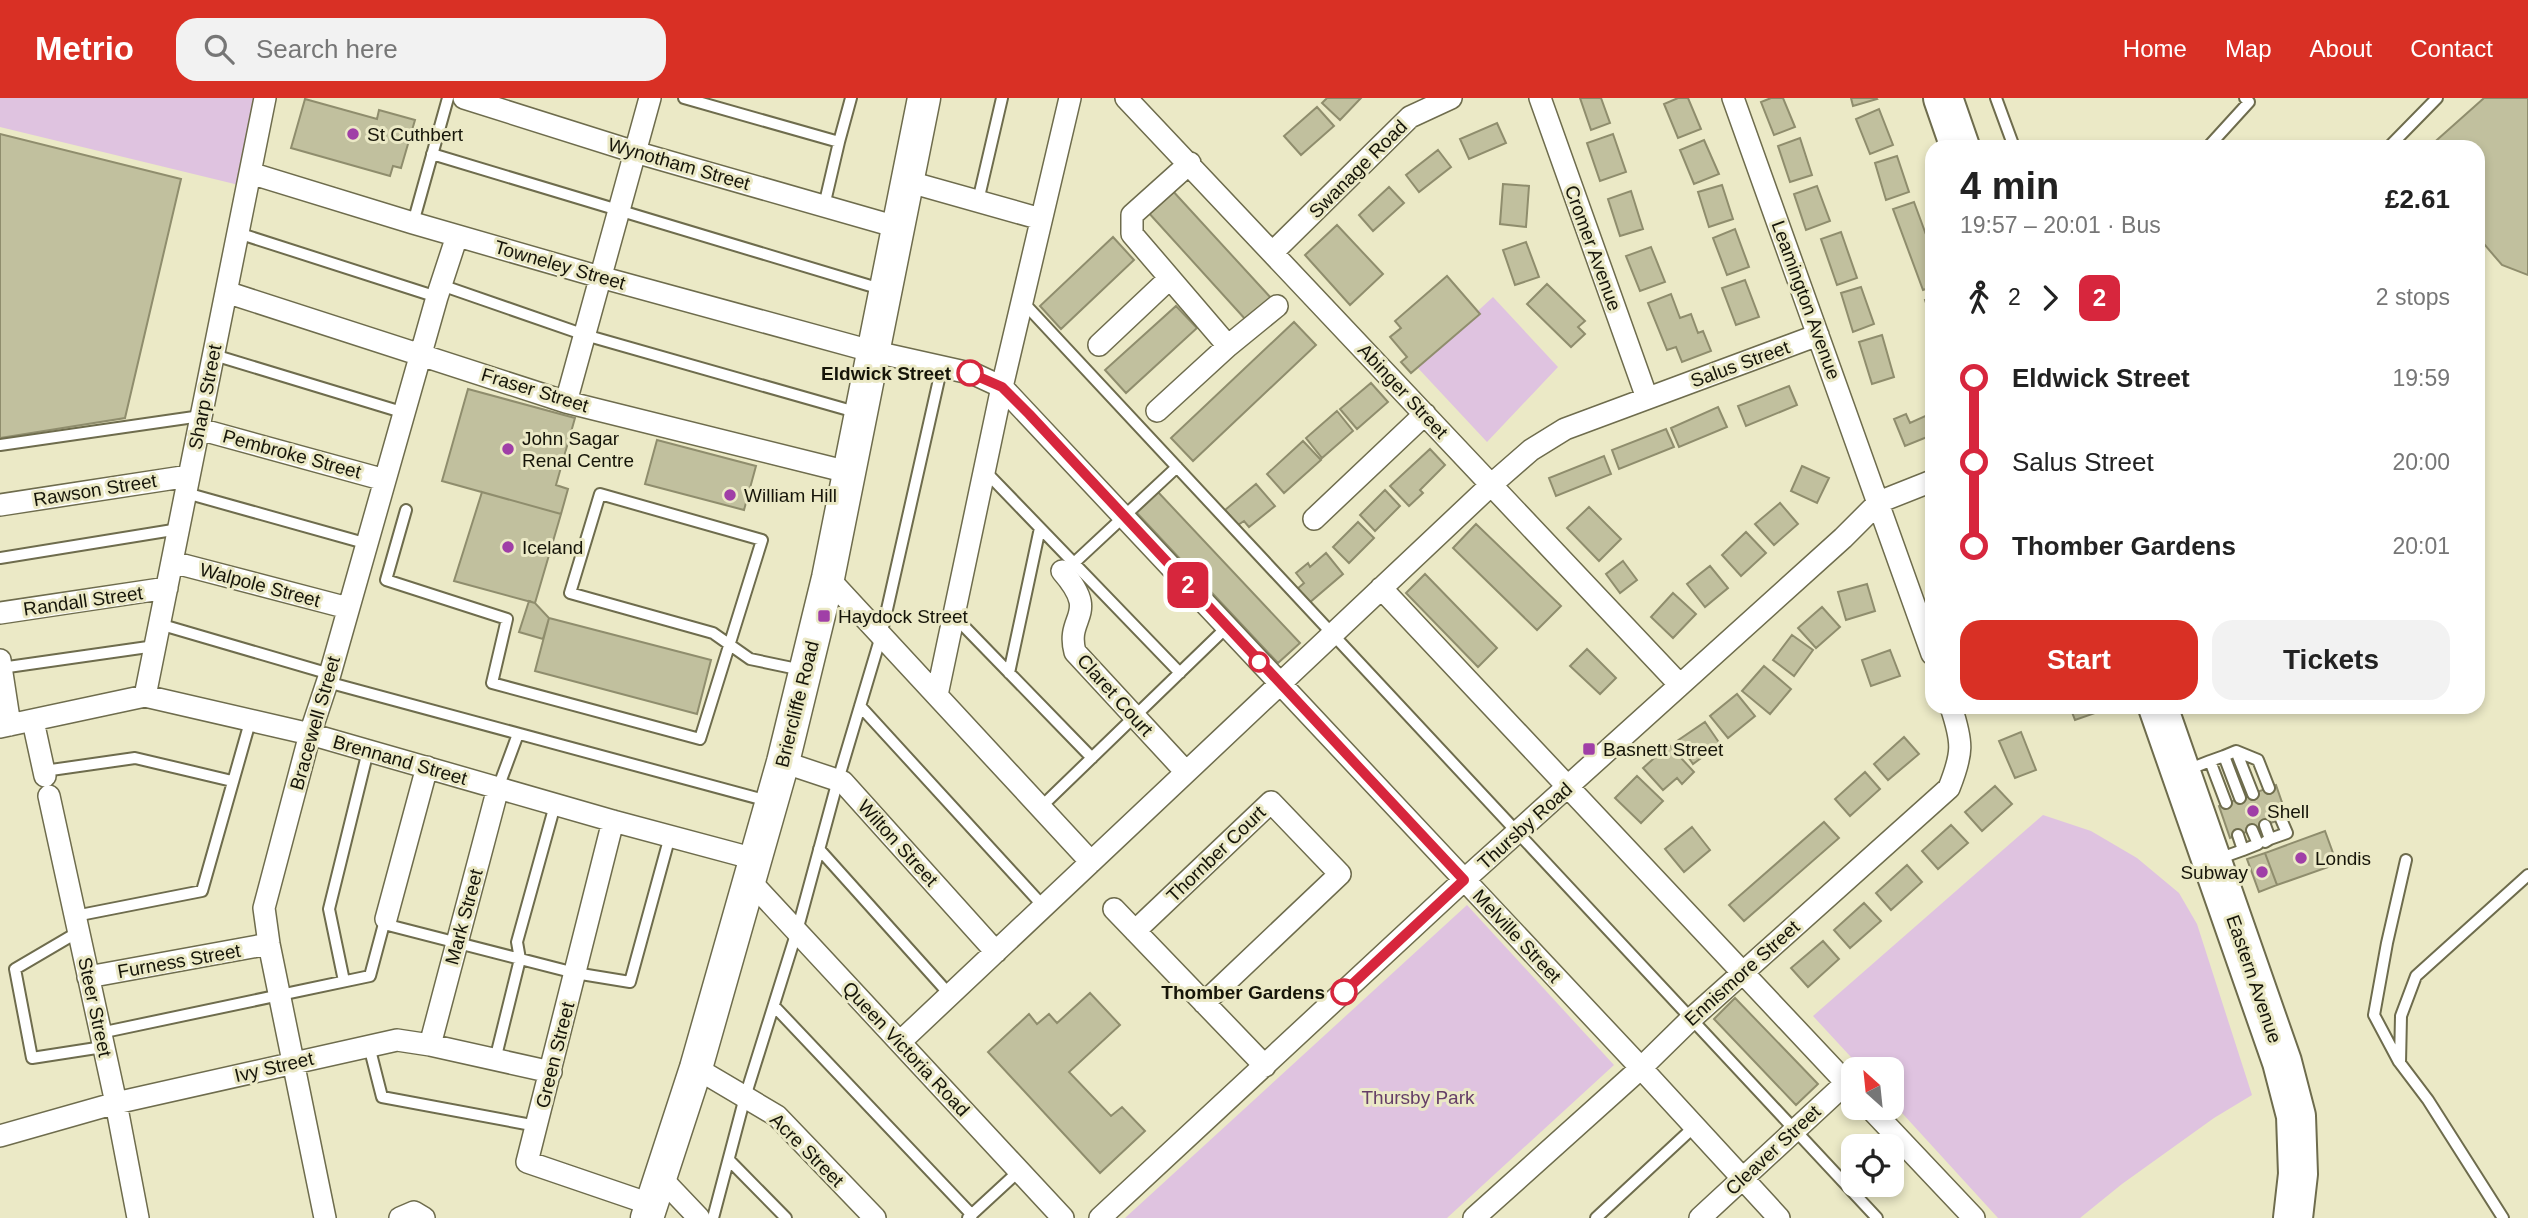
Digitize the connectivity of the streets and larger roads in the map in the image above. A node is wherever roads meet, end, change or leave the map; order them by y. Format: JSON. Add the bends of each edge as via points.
{"nodes":[{"id":1,"x":265,"y":98,"type":"edge"},
{"id":2,"x":464,"y":98,"type":"edge"},
{"id":3,"x":650,"y":98,"type":"edge"},
{"id":4,"x":924,"y":98,"type":"edge"},
{"id":5,"x":1070,"y":98,"type":"edge"},
{"id":6,"x":1126,"y":98,"type":"edge"},
{"id":7,"x":1451,"y":98,"type":"edge"},
{"id":8,"x":1540,"y":98,"type":"edge"},
{"id":9,"x":1733,"y":98,"type":"edge"},
{"id":10,"x":1943,"y":98,"type":"edge"},
{"id":11,"x":1958,"y":140,"type":"edge"},
{"id":12,"x":635,"y":152,"type":"junction"},
{"id":13,"x":1190,"y":163,"type":"junction"},
{"id":14,"x":250,"y":173,"type":"junction"},
{"id":15,"x":906,"y":181,"type":"junction"},
{"id":16,"x":1041,"y":219,"type":"junction"},
{"id":17,"x":897,"y":227,"type":"junction"},
{"id":18,"x":457,"y":236,"type":"junction"},
{"id":19,"x":1273,"y":252,"type":"junction"},
{"id":20,"x":600,"y":277,"type":"junction"},
{"id":21,"x":1169,"y":279,"type":"junction"},
{"id":22,"x":226,"y":292,"type":"junction"},
{"id":23,"x":1277,"y":306,"type":"dead end"},
{"id":24,"x":1818,"y":335,"type":"junction"},
{"id":25,"x":1099,"y":345,"type":"dead end"},
{"id":26,"x":1228,"y":346,"type":"junction"},
{"id":27,"x":871,"y":351,"type":"junction"},
{"id":28,"x":423,"y":354,"type":"junction"},
{"id":29,"x":1002,"y":387,"type":"junction"},
{"id":30,"x":1647,"y":398,"type":"junction"},
{"id":31,"x":566,"y":402,"type":"junction"},
{"id":32,"x":1157,"y":411,"type":"dead end"},
{"id":33,"x":1424,"y":414,"type":"junction"},
{"id":34,"x":200,"y":423,"type":"junction"},
{"id":35,"x":848,"y":472,"type":"junction"},
{"id":36,"x":386,"y":480,"type":"junction"},
{"id":37,"x":1492,"y":484,"type":"junction"},
{"id":38,"x":1925,"y":484,"type":"edge"},
{"id":39,"x":187,"y":485,"type":"junction"},
{"id":40,"x":1879,"y":502,"type":"junction"},
{"id":41,"x":0,"y":505,"type":"edge"},
{"id":42,"x":1314,"y":519,"type":"dead end"},
{"id":43,"x":172,"y":562,"type":"junction"},
{"id":44,"x":1068,"y":567,"type":"road end"},
{"id":45,"x":828,"y":578,"type":"junction"},
{"id":46,"x":167,"y":588,"type":"junction"},
{"id":47,"x":1381,"y":588,"type":"junction"},
{"id":48,"x":348,"y":608,"type":"junction"},
{"id":49,"x":0,"y":613,"type":"edge"},
{"id":50,"x":1925,"y":634,"type":"edge"},
{"id":51,"x":1,"y":664,"type":"edge"},
{"id":52,"x":1280,"y":684,"type":"junction"},
{"id":53,"x":1679,"y":684,"type":"junction"},
{"id":54,"x":937,"y":695,"type":"junction"},
{"id":55,"x":145,"y":696,"type":"junction"},
{"id":56,"x":1953,"y":714,"type":"edge"},
{"id":57,"x":2163,"y":714,"type":"edge"},
{"id":58,"x":33,"y":721,"type":"junction"},
{"id":59,"x":5,"y":726,"type":"edge"},
{"id":60,"x":310,"y":734,"type":"junction"},
{"id":61,"x":783,"y":762,"type":"junction"},
{"id":62,"x":427,"y":767,"type":"junction"},
{"id":63,"x":1186,"y":772,"type":"junction"},
{"id":64,"x":1568,"y":787,"type":"junction"},
{"id":65,"x":498,"y":788,"type":"junction"},
{"id":66,"x":612,"y":821,"type":"junction"},
{"id":67,"x":1091,"y":862,"type":"junction"},
{"id":68,"x":752,"y":869,"type":"junction"},
{"id":69,"x":1464,"y":880,"type":"junction"},
{"id":70,"x":1114,"y":909,"type":"dead end"},
{"id":71,"x":385,"y":922,"type":"road end"},
{"id":72,"x":1135,"y":931,"type":"junction"},
{"id":73,"x":269,"y":944,"type":"junction"},
{"id":74,"x":996,"y":952,"type":"junction"},
{"id":75,"x":1742,"y":972,"type":"junction"},
{"id":76,"x":88,"y":977,"type":"junction"},
{"id":77,"x":1204,"y":1003,"type":"junction"},
{"id":78,"x":900,"y":1042,"type":"junction"},
{"id":79,"x":430,"y":1045,"type":"junction"},
{"id":80,"x":293,"y":1062,"type":"junction"},
{"id":81,"x":1265,"y":1066,"type":"junction"},
{"id":82,"x":1641,"y":1068,"type":"junction"},
{"id":83,"x":696,"y":1069,"type":"junction"},
{"id":84,"x":551,"y":1072,"type":"junction"},
{"id":85,"x":1841,"y":1076,"type":"edge"},
{"id":86,"x":1841,"y":1093,"type":"edge"},
{"id":87,"x":116,"y":1104,"type":"junction"},
{"id":88,"x":1881,"y":1120,"type":"edge"},
{"id":89,"x":0,"y":1136,"type":"edge"},
{"id":90,"x":1743,"y":1178,"type":"junction"},
{"id":91,"x":652,"y":1200,"type":"edge"},
{"id":92,"x":138,"y":1218,"type":"edge"},
{"id":93,"x":326,"y":1218,"type":"edge"},
{"id":94,"x":699,"y":1218,"type":"edge"},
{"id":95,"x":874,"y":1218,"type":"edge"},
{"id":96,"x":1063,"y":1218,"type":"edge"},
{"id":97,"x":1100,"y":1218,"type":"edge"},
{"id":98,"x":1474,"y":1218,"type":"edge"},
{"id":99,"x":1700,"y":1218,"type":"edge"},
{"id":100,"x":1779,"y":1218,"type":"edge"},
{"id":101,"x":1973,"y":1218,"type":"edge"},
{"id":102,"x":2293,"y":1218,"type":"edge"}],
"edges":[{"from":1,"to":14,"type":"street","name":"Sharp Street"},
{"from":2,"to":12,"type":"street","name":"Wynotham Street"},
{"from":3,"to":12,"type":"street"},
{"from":4,"to":15,"type":"street","name":"Briercliffe Road"},
{"from":5,"to":16,"type":"street"},
{"from":6,"to":13,"type":"street","name":"Abinger Street"},
{"from":7,"to":19,"type":"street","name":"Swanage Road","via":[[1410,117]]},
{"from":8,"to":30,"type":"street","name":"Cromer Avenue"},
{"from":9,"to":24,"type":"street","name":"Leamington Avenue"},
{"from":10,"to":11,"type":"highway"},
{"from":12,"to":17,"type":"street","name":"Wynotham Street"},
{"from":12,"to":20,"type":"street"},
{"from":13,"to":19,"type":"street","name":"Abinger Street"},
{"from":13,"to":21,"type":"street","via":[[1132,215],[1132,234]]},
{"from":14,"to":18,"type":"street","name":"Towneley Street"},
{"from":14,"to":22,"type":"street","name":"Sharp Street"},
{"from":15,"to":16,"type":"street"},
{"from":15,"to":17,"type":"street","name":"Briercliffe Road"},
{"from":16,"to":29,"type":"street"},
{"from":17,"to":27,"type":"street","name":"Briercliffe Road"},
{"from":18,"to":20,"type":"street","name":"Towneley Street"},
{"from":18,"to":28,"type":"street","name":"Bracewell Street"},
{"from":19,"to":33,"type":"street","name":"Abinger Street"},
{"from":20,"to":27,"type":"street","name":"Towneley Street"},
{"from":20,"to":31,"type":"street"},
{"from":21,"to":25,"type":"street"},
{"from":21,"to":26,"type":"street"},
{"from":22,"to":28,"type":"street","name":"Fraser Street"},
{"from":22,"to":34,"type":"street","name":"Sharp Street"},
{"from":23,"to":26,"type":"street"},
{"from":24,"to":30,"type":"street","name":"Salus Street"},
{"from":24,"to":40,"type":"street","name":"Leamington Avenue"},
{"from":26,"to":32,"type":"street"},
{"from":27,"to":29,"type":"street","name":"Melville Street","via":[[974,374]]},
{"from":27,"to":35,"type":"street","name":"Briercliffe Road"},
{"from":28,"to":31,"type":"street","name":"Fraser Street"},
{"from":28,"to":36,"type":"street","name":"Bracewell Street"},
{"from":29,"to":52,"type":"street","name":"Melville Street"},
{"from":29,"to":54,"type":"street"},
{"from":30,"to":37,"type":"street","name":"Salus Street","via":[[1565,429],[1531,450]]},
{"from":31,"to":35,"type":"street","name":"Fraser Street"},
{"from":33,"to":37,"type":"street","name":"Abinger Street"},
{"from":33,"to":42,"type":"street"},
{"from":34,"to":36,"type":"street","name":"Pembroke Street"},
{"from":34,"to":39,"type":"street","name":"Sharp Street"},
{"from":35,"to":45,"type":"street","name":"Briercliffe Road"},
{"from":36,"to":48,"type":"street","name":"Bracewell Street"},
{"from":37,"to":47,"type":"street","name":"Salus Street"},
{"from":37,"to":53,"type":"street","name":"Abinger Street"},
{"from":38,"to":40,"type":"street","name":"Thursby Road"},
{"from":39,"to":41,"type":"street","name":"Rawson Street"},
{"from":39,"to":43,"type":"street","name":"Sharp Street"},
{"from":40,"to":50,"type":"street"},
{"from":40,"to":53,"type":"street","name":"Thursby Road"},
{"from":43,"to":46,"type":"street","name":"Sharp Street"},
{"from":43,"to":48,"type":"street","name":"Walpole Street"},
{"from":44,"to":63,"type":"street","name":"Claret Court","via":[[1082,610],[1075,652]]},
{"from":45,"to":54,"type":"street"},
{"from":45,"to":61,"type":"street","name":"Briercliffe Road"},
{"from":46,"to":49,"type":"street","name":"Randall Street"},
{"from":46,"to":55,"type":"street","name":"Sharp Street"},
{"from":47,"to":52,"type":"street","name":"Salus Street"},
{"from":47,"to":64,"type":"street"},
{"from":48,"to":60,"type":"street","name":"Bracewell Street"},
{"from":51,"to":59,"type":"street"},
{"from":52,"to":63,"type":"street","name":"Salus Street"},
{"from":52,"to":69,"type":"street","name":"Melville Street"},
{"from":53,"to":64,"type":"street","name":"Thursby Road"},
{"from":54,"to":67,"type":"street"},
{"from":55,"to":58,"type":"street","name":"Brennand Street"},
{"from":55,"to":60,"type":"street","name":"Brennand Street"},
{"from":56,"to":75,"type":"street","name":"Ennismore Street","via":[[1960,760],[1949,788]]},
{"from":57,"to":102,"type":"highway","name":"Eastern Avenue","via":[[2196,766],[2231,849],[2264,1004],[2297,1116]]},
{"from":58,"to":59,"type":"street","name":"Brennand Street"},
{"from":58,"to":76,"type":"street","name":"Steer Street"},
{"from":60,"to":62,"type":"street","name":"Brennand Street"},
{"from":60,"to":73,"type":"street","name":"Bracewell Street","via":[[264,908]]},
{"from":61,"to":68,"type":"street","name":"Briercliffe Road"},
{"from":61,"to":74,"type":"street","name":"Wilton Street","via":[[843,782]]},
{"from":62,"to":65,"type":"street","name":"Brennand Street"},
{"from":62,"to":71,"type":"street"},
{"from":63,"to":67,"type":"street","name":"Salus Street"},
{"from":64,"to":69,"type":"street","name":"Thursby Road"},
{"from":64,"to":75,"type":"street"},
{"from":65,"to":66,"type":"street","name":"Brennand Street"},
{"from":65,"to":79,"type":"street","name":"Mark Street"},
{"from":66,"to":68,"type":"street","name":"Brennand Street","via":[[670,836]]},
{"from":66,"to":84,"type":"street","name":"Green Street"},
{"from":67,"to":74,"type":"street","name":"Salus Street"},
{"from":68,"to":78,"type":"street","name":"Queen Victoria Road","via":[[797,931]]},
{"from":68,"to":83,"type":"street","name":"Briercliffe Road"},
{"from":69,"to":81,"type":"street","name":"Thursby Road"},
{"from":69,"to":82,"type":"street","name":"Melville Street"},
{"from":70,"to":72,"type":"street"},
{"from":72,"to":77,"type":"street"},
{"from":72,"to":77,"type":"street","name":"Thornber Court","via":[[1271,802],[1289,820],[1340,874]]},
{"from":73,"to":76,"type":"street","name":"Furness Street"},
{"from":73,"to":80,"type":"street","name":"Bracewell Street"},
{"from":74,"to":78,"type":"street","name":"Salus Street"},
{"from":75,"to":82,"type":"street","name":"Ennismore Street"},
{"from":75,"to":85,"type":"street"},
{"from":76,"to":87,"type":"street","name":"Steer Street"},
{"from":77,"to":81,"type":"street"},
{"from":78,"to":96,"type":"street","name":"Queen Victoria Road"},
{"from":79,"to":80,"type":"street","name":"Ivy Street","via":[[397,1040]]},
{"from":79,"to":84,"type":"street","name":"Ivy Street"},
{"from":80,"to":87,"type":"street","name":"Ivy Street"},
{"from":80,"to":93,"type":"street","name":"Bracewell Street"},
{"from":81,"to":97,"type":"street","name":"Thursby Road"},
{"from":82,"to":90,"type":"street","name":"Melville Street"},
{"from":82,"to":98,"type":"street","name":"Ennismore Street"},
{"from":83,"to":91,"type":"street","name":"Briercliffe Road"},
{"from":83,"to":95,"type":"street","name":"Acre Street","via":[[777,1116]]},
{"from":84,"to":91,"type":"street","name":"Green Street","via":[[527,1162]]},
{"from":86,"to":90,"type":"street","name":"Cleaver Street"},
{"from":87,"to":89,"type":"street","name":"Ivy Street"},
{"from":87,"to":92,"type":"street","name":"Steer Street"},
{"from":88,"to":101,"type":"street"},
{"from":90,"to":99,"type":"street","name":"Cleaver Street"},
{"from":90,"to":100,"type":"street","name":"Melville Street"},
{"from":91,"to":94,"type":"street"}]}
